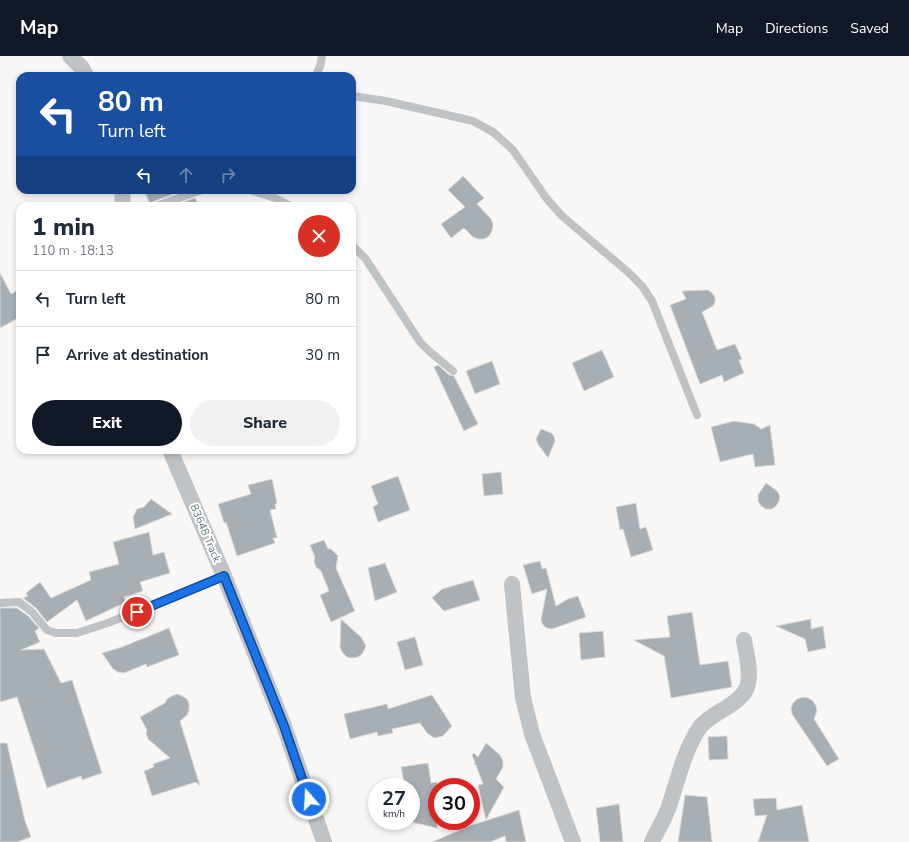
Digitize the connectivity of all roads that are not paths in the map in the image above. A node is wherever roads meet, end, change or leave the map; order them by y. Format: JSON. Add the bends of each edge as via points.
{"nodes":[{"id":1,"x":70,"y":56,"type":"edge"},
{"id":2,"x":322,"y":56,"type":"edge"},
{"id":3,"x":84,"y":72,"type":"edge"},
{"id":4,"x":318,"y":72,"type":"edge"},
{"id":5,"x":356,"y":97,"type":"edge"},
{"id":6,"x":190,"y":194,"type":"edge"},
{"id":7,"x":262,"y":194,"type":"edge"},
{"id":8,"x":168,"y":202,"type":"edge"},
{"id":9,"x":282,"y":202,"type":"edge"},
{"id":10,"x":356,"y":249,"type":"edge"},
{"id":11,"x":453,"y":371,"type":"dead end"},
{"id":12,"x":697,"y":415,"type":"dead end"},
{"id":13,"x":172,"y":454,"type":"edge"},
{"id":14,"x":224,"y":576,"type":"junction"},
{"id":15,"x":512,"y":584,"type":"dead end"},
{"id":16,"x":0,"y":603,"type":"edge"},
{"id":17,"x":744,"y":640,"type":"dead end"},
{"id":18,"x":324,"y":842,"type":"edge"},
{"id":19,"x":573,"y":842,"type":"edge"},
{"id":20,"x":652,"y":842,"type":"edge"}],
"edges":[{"from":1,"to":3,"type":"street"},
{"from":2,"to":4,"type":"lane"},
{"from":5,"to":12,"type":"lane","via":[[473,121],[493,132],[513,150],[562,216],[642,286],[652,301]]},
{"from":6,"to":8,"type":"lane"},
{"from":7,"to":9,"type":"lane"},
{"from":10,"to":11,"type":"lane","via":[[365,258],[420,342]]},
{"from":13,"to":14,"type":"street","name":"83648 Track"},
{"from":14,"to":16,"type":"lane","via":[[78,633],[56,633],[47,630],[32,612],[19,602]]},
{"from":14,"to":18,"type":"street","name":"83648 Track","via":[[284,726]]},
{"from":15,"to":19,"type":"street","via":[[523,698],[532,734]]},
{"from":17,"to":20,"type":"street","via":[[748,677],[744,693],[702,726],[694,738],[668,809]]}]}
